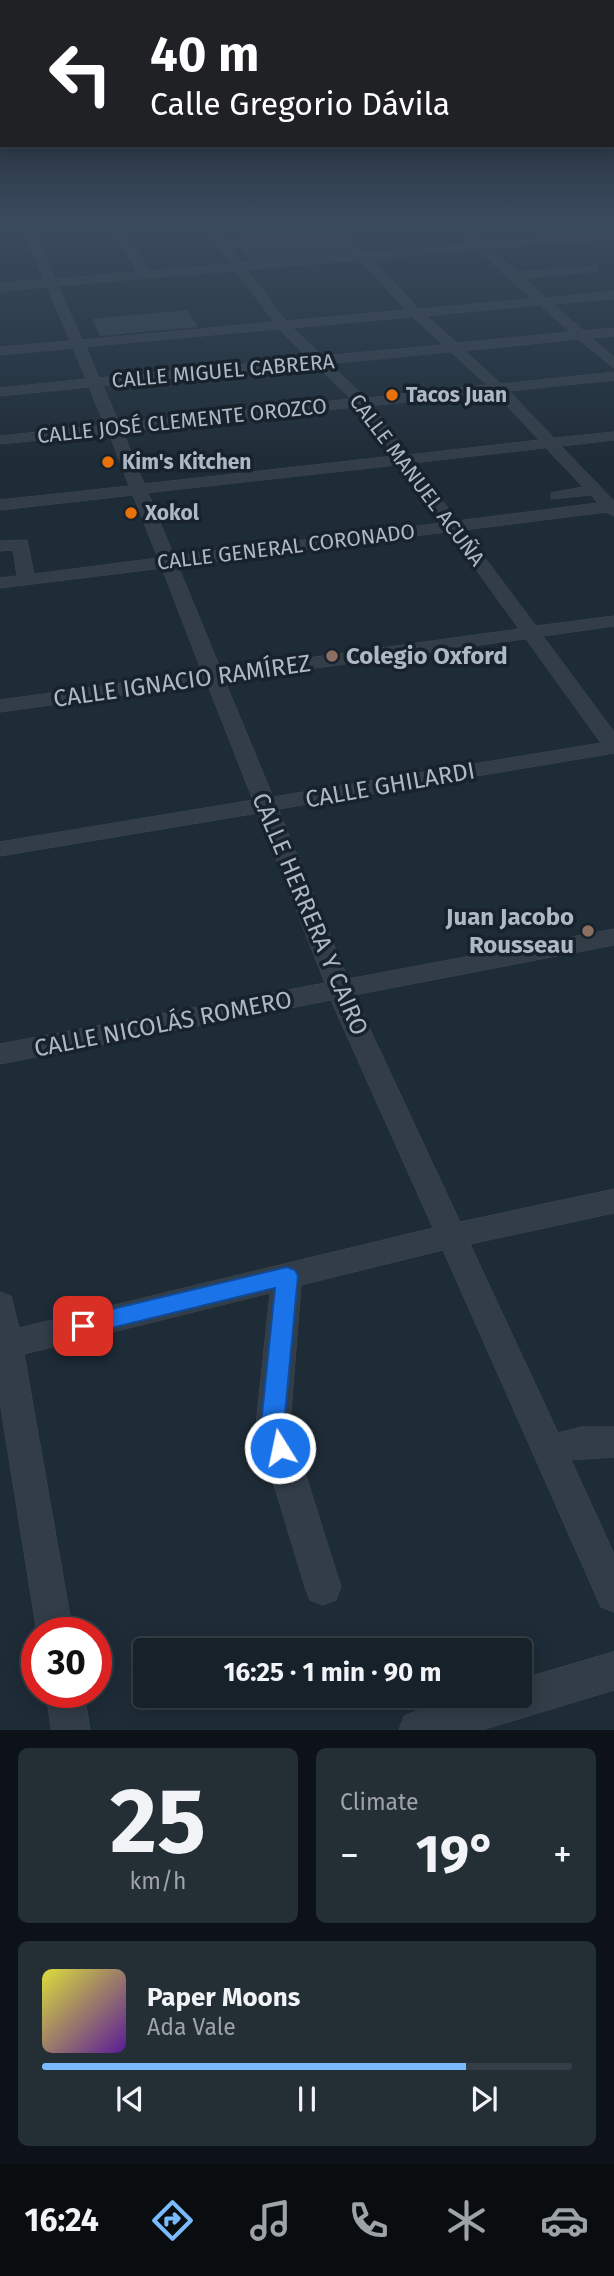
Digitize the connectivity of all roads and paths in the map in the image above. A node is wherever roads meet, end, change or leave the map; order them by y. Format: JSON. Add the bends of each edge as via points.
{"nodes":[{"id":1,"x":61,"y":306,"type":"edge"},
{"id":2,"x":268,"y":306,"type":"edge"},
{"id":3,"x":409,"y":306,"type":"edge"},
{"id":4,"x":499,"y":306,"type":"edge"},
{"id":5,"x":546,"y":306,"type":"edge"},
{"id":6,"x":416,"y":313,"type":"junction"},
{"id":7,"x":283,"y":326,"type":"junction"},
{"id":8,"x":614,"y":332,"type":"edge"},
{"id":9,"x":580,"y":335,"type":"junction"},
{"id":10,"x":77,"y":344,"type":"junction"},
{"id":11,"x":456,"y":348,"type":"junction"},
{"id":12,"x":0,"y":351,"type":"edge"},
{"id":13,"x":320,"y":362,"type":"junction"},
{"id":14,"x":614,"y":364,"type":"edge"},
{"id":15,"x":614,"y":376,"type":"edge"},
{"id":16,"x":94,"y":383,"type":"junction"},
{"id":17,"x":498,"y":388,"type":"junction"},
{"id":18,"x":0,"y":392,"type":"edge"},
{"id":19,"x":362,"y":402,"type":"junction"},
{"id":20,"x":114,"y":428,"type":"junction"},
{"id":21,"x":614,"y":436,"type":"edge"},
{"id":22,"x":0,"y":440,"type":"edge"},
{"id":23,"x":551,"y":443,"type":"junction"},
{"id":24,"x":405,"y":460,"type":"junction"},
{"id":25,"x":139,"y":490,"type":"junction"},
{"id":26,"x":595,"y":491,"type":"junction"},
{"id":27,"x":557,"y":496,"type":"dead end"},
{"id":28,"x":0,"y":505,"type":"edge"},
{"id":29,"x":613,"y":508,"type":"edge"},
{"id":30,"x":454,"y":526,"type":"junction"},
{"id":31,"x":0,"y":546,"type":"edge"},
{"id":32,"x":167,"y":562,"type":"junction"},
{"id":33,"x":26,"y":580,"type":"junction"},
{"id":34,"x":0,"y":583,"type":"edge"},
{"id":35,"x":614,"y":621,"type":"edge"},
{"id":36,"x":530,"y":632,"type":"junction"},
{"id":37,"x":214,"y":677,"type":"junction"},
{"id":38,"x":0,"y":706,"type":"edge"},
{"id":39,"x":614,"y":746,"type":"edge"},
{"id":40,"x":264,"y":806,"type":"junction"},
{"id":41,"x":0,"y":849,"type":"edge"},
{"id":42,"x":614,"y":937,"type":"edge"},
{"id":43,"x":340,"y":991,"type":"junction"},
{"id":44,"x":0,"y":1054,"type":"edge"},
{"id":45,"x":614,"y":1201,"type":"edge"},
{"id":46,"x":451,"y":1236,"type":"junction"},
{"id":47,"x":287,"y":1276,"type":"junction"},
{"id":48,"x":0,"y":1305,"type":"edge"},
{"id":49,"x":3,"y":1345,"type":"edge"},
{"id":50,"x":614,"y":1443,"type":"edge"},
{"id":51,"x":549,"y":1451,"type":"junction"},
{"id":52,"x":323,"y":1587,"type":"dead end"},
{"id":53,"x":614,"y":1594,"type":"edge"},
{"id":54,"x":52,"y":1617,"type":"edge"},
{"id":55,"x":614,"y":1671,"type":"edge"},
{"id":56,"x":68,"y":1708,"type":"edge"},
{"id":57,"x":71,"y":1730,"type":"edge"},
{"id":58,"x":418,"y":1730,"type":"edge"}],
"edges":[{"from":1,"to":10,"type":"street","name":"CALLE HERRERA Y CAIRO"},
{"from":2,"to":7,"type":"street","name":"CALLE MANUEL ACUÑA"},
{"from":3,"to":6,"type":"street"},
{"from":4,"to":6,"type":"street"},
{"from":5,"to":9,"type":"street"},
{"from":6,"to":7,"type":"street"},
{"from":6,"to":11,"type":"street"},
{"from":7,"to":10,"type":"street"},
{"from":7,"to":13,"type":"street","name":"CALLE MANUEL ACUÑA"},
{"from":8,"to":9,"type":"street","name":"CALLE MIGUEL CABRERA"},
{"from":9,"to":11,"type":"street","name":"CALLE MIGUEL CABRERA"},
{"from":9,"to":14,"type":"street"},
{"from":10,"to":12,"type":"street"},
{"from":10,"to":16,"type":"street","name":"CALLE HERRERA Y CAIRO"},
{"from":11,"to":13,"type":"street","name":"CALLE MIGUEL CABRERA"},
{"from":11,"to":17,"type":"street"},
{"from":13,"to":16,"type":"street","name":"CALLE MIGUEL CABRERA"},
{"from":13,"to":19,"type":"street","name":"CALLE MANUEL ACUÑA"},
{"from":15,"to":17,"type":"street","name":"CALLE JOSÉ CLEMENTE OROZCO"},
{"from":16,"to":18,"type":"street","name":"CALLE MIGUEL CABRERA"},
{"from":16,"to":20,"type":"street","name":"CALLE HERRERA Y CAIRO"},
{"from":17,"to":19,"type":"street","name":"CALLE JOSÉ CLEMENTE OROZCO"},
{"from":17,"to":23,"type":"street"},
{"from":19,"to":20,"type":"street","name":"CALLE JOSÉ CLEMENTE OROZCO"},
{"from":19,"to":24,"type":"street","name":"CALLE MANUEL ACUÑA"},
{"from":20,"to":22,"type":"street","name":"CALLE JOSÉ CLEMENTE OROZCO"},
{"from":20,"to":25,"type":"street","name":"CALLE HERRERA Y CAIRO"},
{"from":21,"to":23,"type":"street"},
{"from":23,"to":24,"type":"street"},
{"from":23,"to":26,"type":"street"},
{"from":24,"to":25,"type":"street"},
{"from":24,"to":30,"type":"street","name":"CALLE MANUEL ACUÑA"},
{"from":25,"to":28,"type":"street"},
{"from":25,"to":32,"type":"street","name":"CALLE HERRERA Y CAIRO"},
{"from":26,"to":27,"type":"street"},
{"from":26,"to":29,"type":"street"},
{"from":29,"to":30,"type":"street","name":"CALLE GENERAL CORONADO"},
{"from":30,"to":32,"type":"street","name":"CALLE GENERAL CORONADO"},
{"from":30,"to":36,"type":"street","name":"CALLE MANUEL ACUÑA"},
{"from":31,"to":33,"type":"street","via":[[20,544]]},
{"from":32,"to":33,"type":"street","name":"CALLE GENERAL CORONADO"},
{"from":32,"to":37,"type":"street","name":"CALLE HERRERA Y CAIRO"},
{"from":33,"to":34,"type":"street","name":"CALLE GENERAL CORONADO"},
{"from":35,"to":36,"type":"street","name":"CALLE IGNACIO RAMÍREZ"},
{"from":36,"to":37,"type":"street","name":"CALLE IGNACIO RAMÍREZ"},
{"from":36,"to":39,"type":"street","name":"CALLE MANUEL ACUÑA"},
{"from":37,"to":38,"type":"street","name":"CALLE IGNACIO RAMÍREZ"},
{"from":37,"to":40,"type":"street","name":"CALLE HERRERA Y CAIRO"},
{"from":39,"to":40,"type":"street","name":"CALLE GHILARDI"},
{"from":40,"to":41,"type":"street","name":"CALLE GHILARDI"},
{"from":40,"to":43,"type":"street","name":"CALLE HERRERA Y CAIRO"},
{"from":42,"to":43,"type":"street","name":"CALLE NICOLÁS ROMERO"},
{"from":43,"to":44,"type":"street","name":"CALLE NICOLÁS ROMERO"},
{"from":43,"to":46,"type":"street","name":"CALLE HERRERA Y CAIRO"},
{"from":45,"to":46,"type":"street"},
{"from":46,"to":47,"type":"street"},
{"from":46,"to":51,"type":"street","name":"CALLE HERRERA Y CAIRO"},
{"from":47,"to":49,"type":"street"},
{"from":47,"to":52,"type":"street","via":[[272,1425]]},
{"from":48,"to":49,"type":"street"},
{"from":49,"to":54,"type":"street"},
{"from":50,"to":51,"type":"street","via":[[581,1442]]},
{"from":51,"to":53,"type":"street","name":"CALLE HERRERA Y CAIRO"},
{"from":55,"to":58,"type":"street"},
{"from":56,"to":57,"type":"street"}]}
